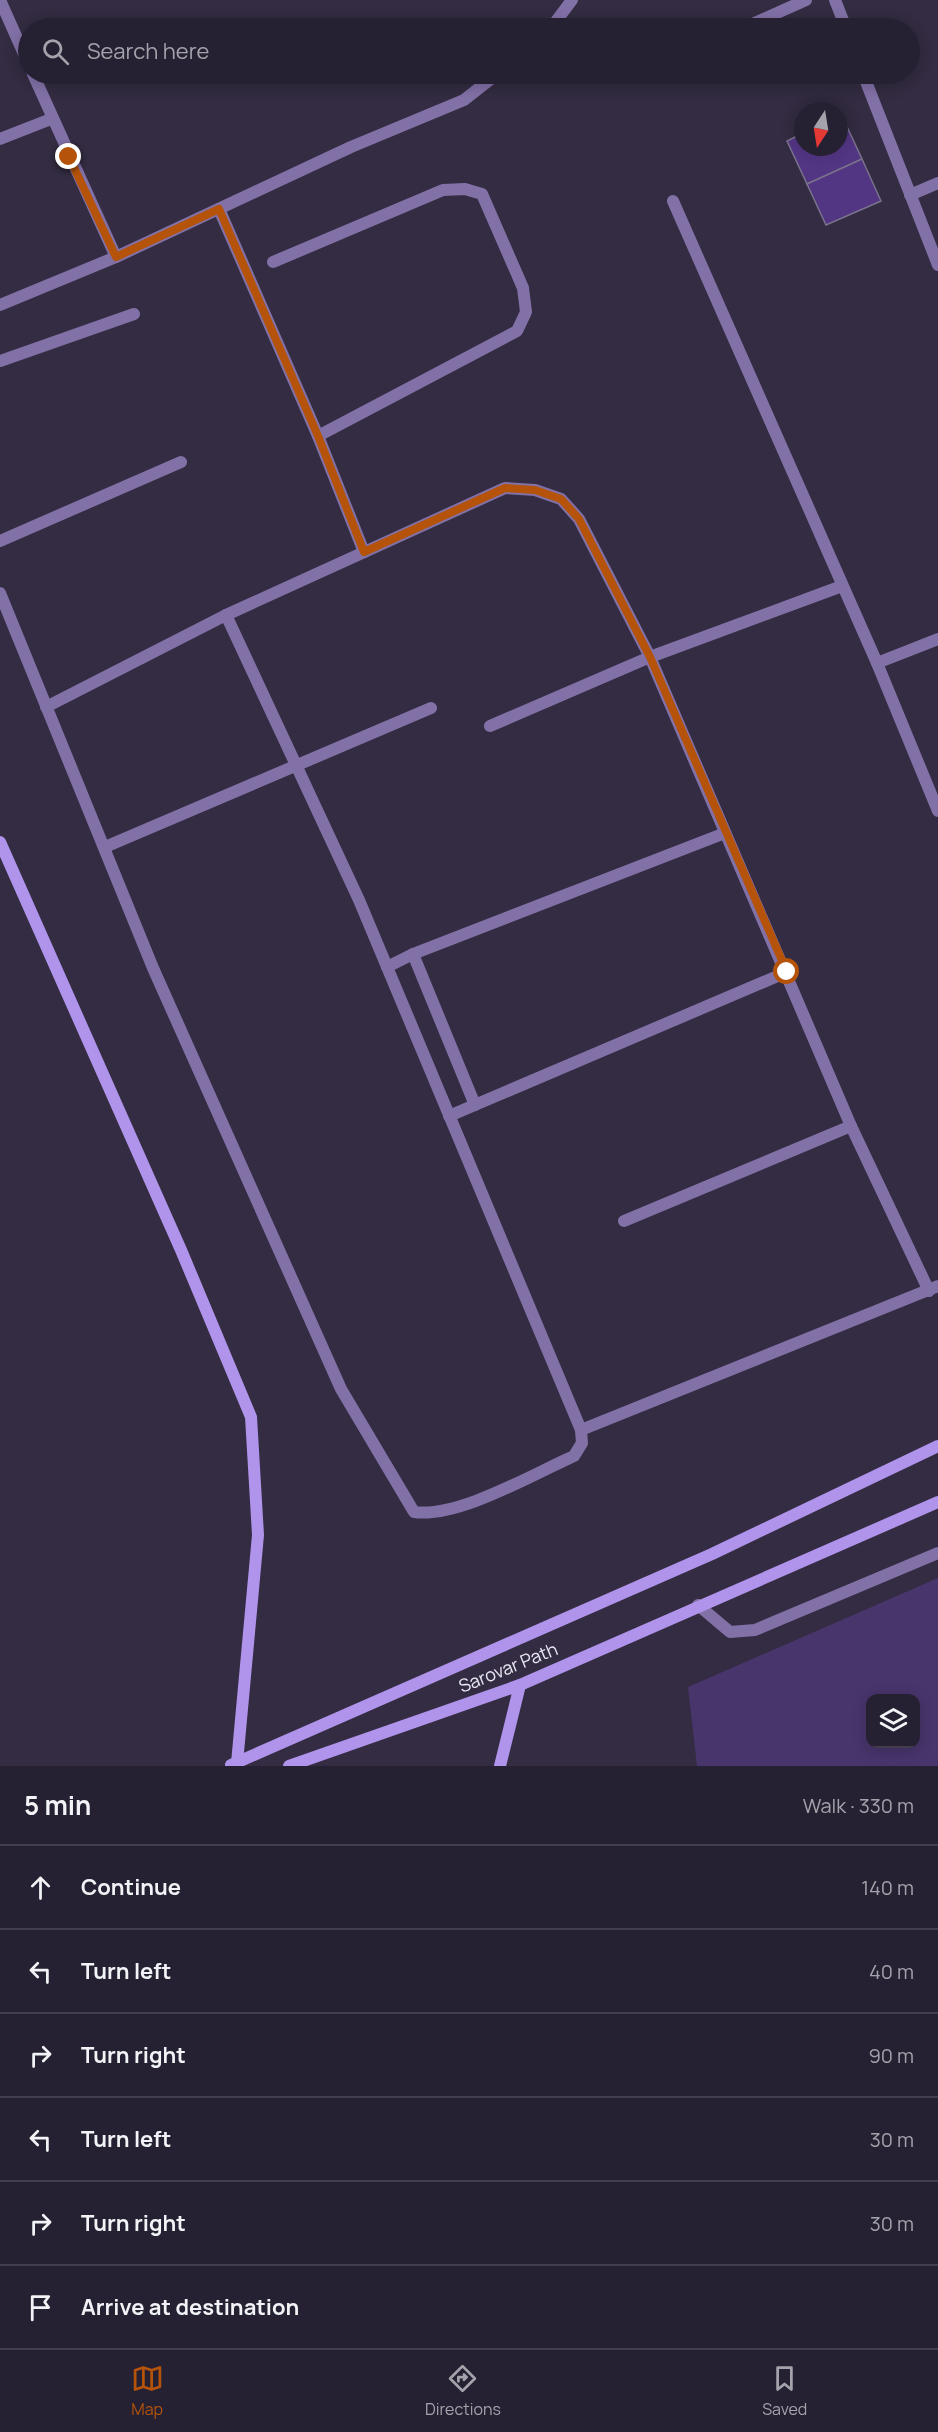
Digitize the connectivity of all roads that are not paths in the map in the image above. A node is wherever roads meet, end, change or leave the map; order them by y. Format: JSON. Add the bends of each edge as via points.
{"nodes":[{"id":1,"x":0,"y":0,"type":"edge"},
{"id":2,"x":572,"y":0,"type":"edge"},
{"id":3,"x":806,"y":0,"type":"edge"},
{"id":4,"x":835,"y":0,"type":"edge"},
{"id":5,"x":558,"y":18,"type":"edge"},
{"id":6,"x":766,"y":18,"type":"edge"},
{"id":7,"x":842,"y":18,"type":"edge"},
{"id":8,"x":18,"y":40,"type":"edge"},
{"id":9,"x":37,"y":84,"type":"edge"},
{"id":10,"x":484,"y":84,"type":"edge"},
{"id":11,"x":867,"y":84,"type":"edge"},
{"id":12,"x":51,"y":119,"type":"junction"},
{"id":13,"x":0,"y":139,"type":"edge"},
{"id":14,"x":938,"y":183,"type":"edge"},
{"id":15,"x":910,"y":195,"type":"junction"},
{"id":16,"x":673,"y":201,"type":"dead end"},
{"id":17,"x":219,"y":209,"type":"junction"},
{"id":18,"x":116,"y":257,"type":"junction"},
{"id":19,"x":273,"y":262,"type":"dead end"},
{"id":20,"x":938,"y":265,"type":"edge"},
{"id":21,"x":0,"y":305,"type":"edge"},
{"id":22,"x":135,"y":314,"type":"dead end"},
{"id":23,"x":0,"y":361,"type":"edge"},
{"id":24,"x":318,"y":436,"type":"junction"},
{"id":25,"x":181,"y":462,"type":"dead end"},
{"id":26,"x":0,"y":541,"type":"edge"},
{"id":27,"x":364,"y":552,"type":"junction"},
{"id":28,"x":842,"y":586,"type":"junction"},
{"id":29,"x":0,"y":593,"type":"edge"},
{"id":30,"x":226,"y":615,"type":"junction"},
{"id":31,"x":938,"y":639,"type":"edge"},
{"id":32,"x":650,"y":657,"type":"junction"},
{"id":33,"x":877,"y":663,"type":"junction"},
{"id":34,"x":46,"y":707,"type":"junction"},
{"id":35,"x":431,"y":708,"type":"dead end"},
{"id":36,"x":490,"y":726,"type":"dead end"},
{"id":37,"x":297,"y":765,"type":"junction"},
{"id":38,"x":938,"y":811,"type":"edge"},
{"id":39,"x":725,"y":833,"type":"junction"},
{"id":40,"x":0,"y":842,"type":"edge"},
{"id":41,"x":105,"y":847,"type":"junction"},
{"id":42,"x":413,"y":954,"type":"junction"},
{"id":43,"x":387,"y":967,"type":"junction"},
{"id":44,"x":787,"y":972,"type":"junction"},
{"id":45,"x":475,"y":1105,"type":"junction"},
{"id":46,"x":449,"y":1116,"type":"junction"},
{"id":47,"x":851,"y":1126,"type":"junction"},
{"id":48,"x":624,"y":1221,"type":"dead end"},
{"id":49,"x":933,"y":1289,"type":"edge"},
{"id":50,"x":581,"y":1430,"type":"junction"},
{"id":51,"x":938,"y":1446,"type":"edge"},
{"id":52,"x":938,"y":1502,"type":"edge"},
{"id":53,"x":938,"y":1553,"type":"edge"},
{"id":54,"x":698,"y":1605,"type":"junction"},
{"id":55,"x":520,"y":1684,"type":"junction"},
{"id":56,"x":233,"y":1764,"type":"edge"},
{"id":57,"x":289,"y":1766,"type":"edge"},
{"id":58,"x":500,"y":1766,"type":"edge"}],
"edges":[{"from":1,"to":8,"type":"street"},
{"from":2,"to":5,"type":"street"},
{"from":3,"to":6,"type":"street"},
{"from":4,"to":7,"type":"street"},
{"from":9,"to":12,"type":"street"},
{"from":10,"to":17,"type":"street","via":[[464,100]]},
{"from":11,"to":15,"type":"street"},
{"from":12,"to":13,"type":"street"},
{"from":12,"to":18,"type":"street"},
{"from":14,"to":15,"type":"street"},
{"from":15,"to":20,"type":"street"},
{"from":16,"to":28,"type":"street"},
{"from":17,"to":18,"type":"street"},
{"from":17,"to":24,"type":"street"},
{"from":18,"to":21,"type":"street"},
{"from":19,"to":24,"type":"street","via":[[443,190],[465,189],[482,194],[523,288],[526,312],[517,331]]},
{"from":22,"to":23,"type":"street"},
{"from":24,"to":27,"type":"street"},
{"from":25,"to":26,"type":"street"},
{"from":27,"to":30,"type":"street"},
{"from":27,"to":32,"type":"street","via":[[505,488],[535,490],[561,499],[579,519]]},
{"from":28,"to":32,"type":"street"},
{"from":28,"to":33,"type":"street"},
{"from":29,"to":34,"type":"street"},
{"from":30,"to":34,"type":"street"},
{"from":30,"to":37,"type":"street"},
{"from":31,"to":33,"type":"street"},
{"from":32,"to":36,"type":"street"},
{"from":32,"to":39,"type":"street"},
{"from":33,"to":38,"type":"street"},
{"from":34,"to":41,"type":"street"},
{"from":35,"to":37,"type":"street"},
{"from":37,"to":41,"type":"street"},
{"from":37,"to":43,"type":"street"},
{"from":39,"to":42,"type":"street"},
{"from":39,"to":44,"type":"street"},
{"from":40,"to":56,"type":"main road","via":[[251,1417],[258,1535]]},
{"from":41,"to":50,"type":"street","via":[[153,968],[341,1389],[414,1512],[453,1510],[574,1456],[582,1443]]},
{"from":42,"to":43,"type":"street"},
{"from":42,"to":45,"type":"street"},
{"from":43,"to":46,"type":"street"},
{"from":44,"to":45,"type":"street"},
{"from":44,"to":47,"type":"street"},
{"from":45,"to":46,"type":"street"},
{"from":46,"to":50,"type":"street"},
{"from":47,"to":48,"type":"street"},
{"from":47,"to":49,"type":"street"},
{"from":49,"to":50,"type":"street"},
{"from":51,"to":56,"type":"main road","via":[[712,1554]]},
{"from":52,"to":54,"type":"main road","name":"Sarovar Path"},
{"from":53,"to":54,"type":"street","via":[[755,1630],[730,1632]]},
{"from":54,"to":55,"type":"main road","name":"Sarovar Path"},
{"from":55,"to":57,"type":"main road","name":"Sarovar Path"},
{"from":55,"to":58,"type":"main road"}]}
